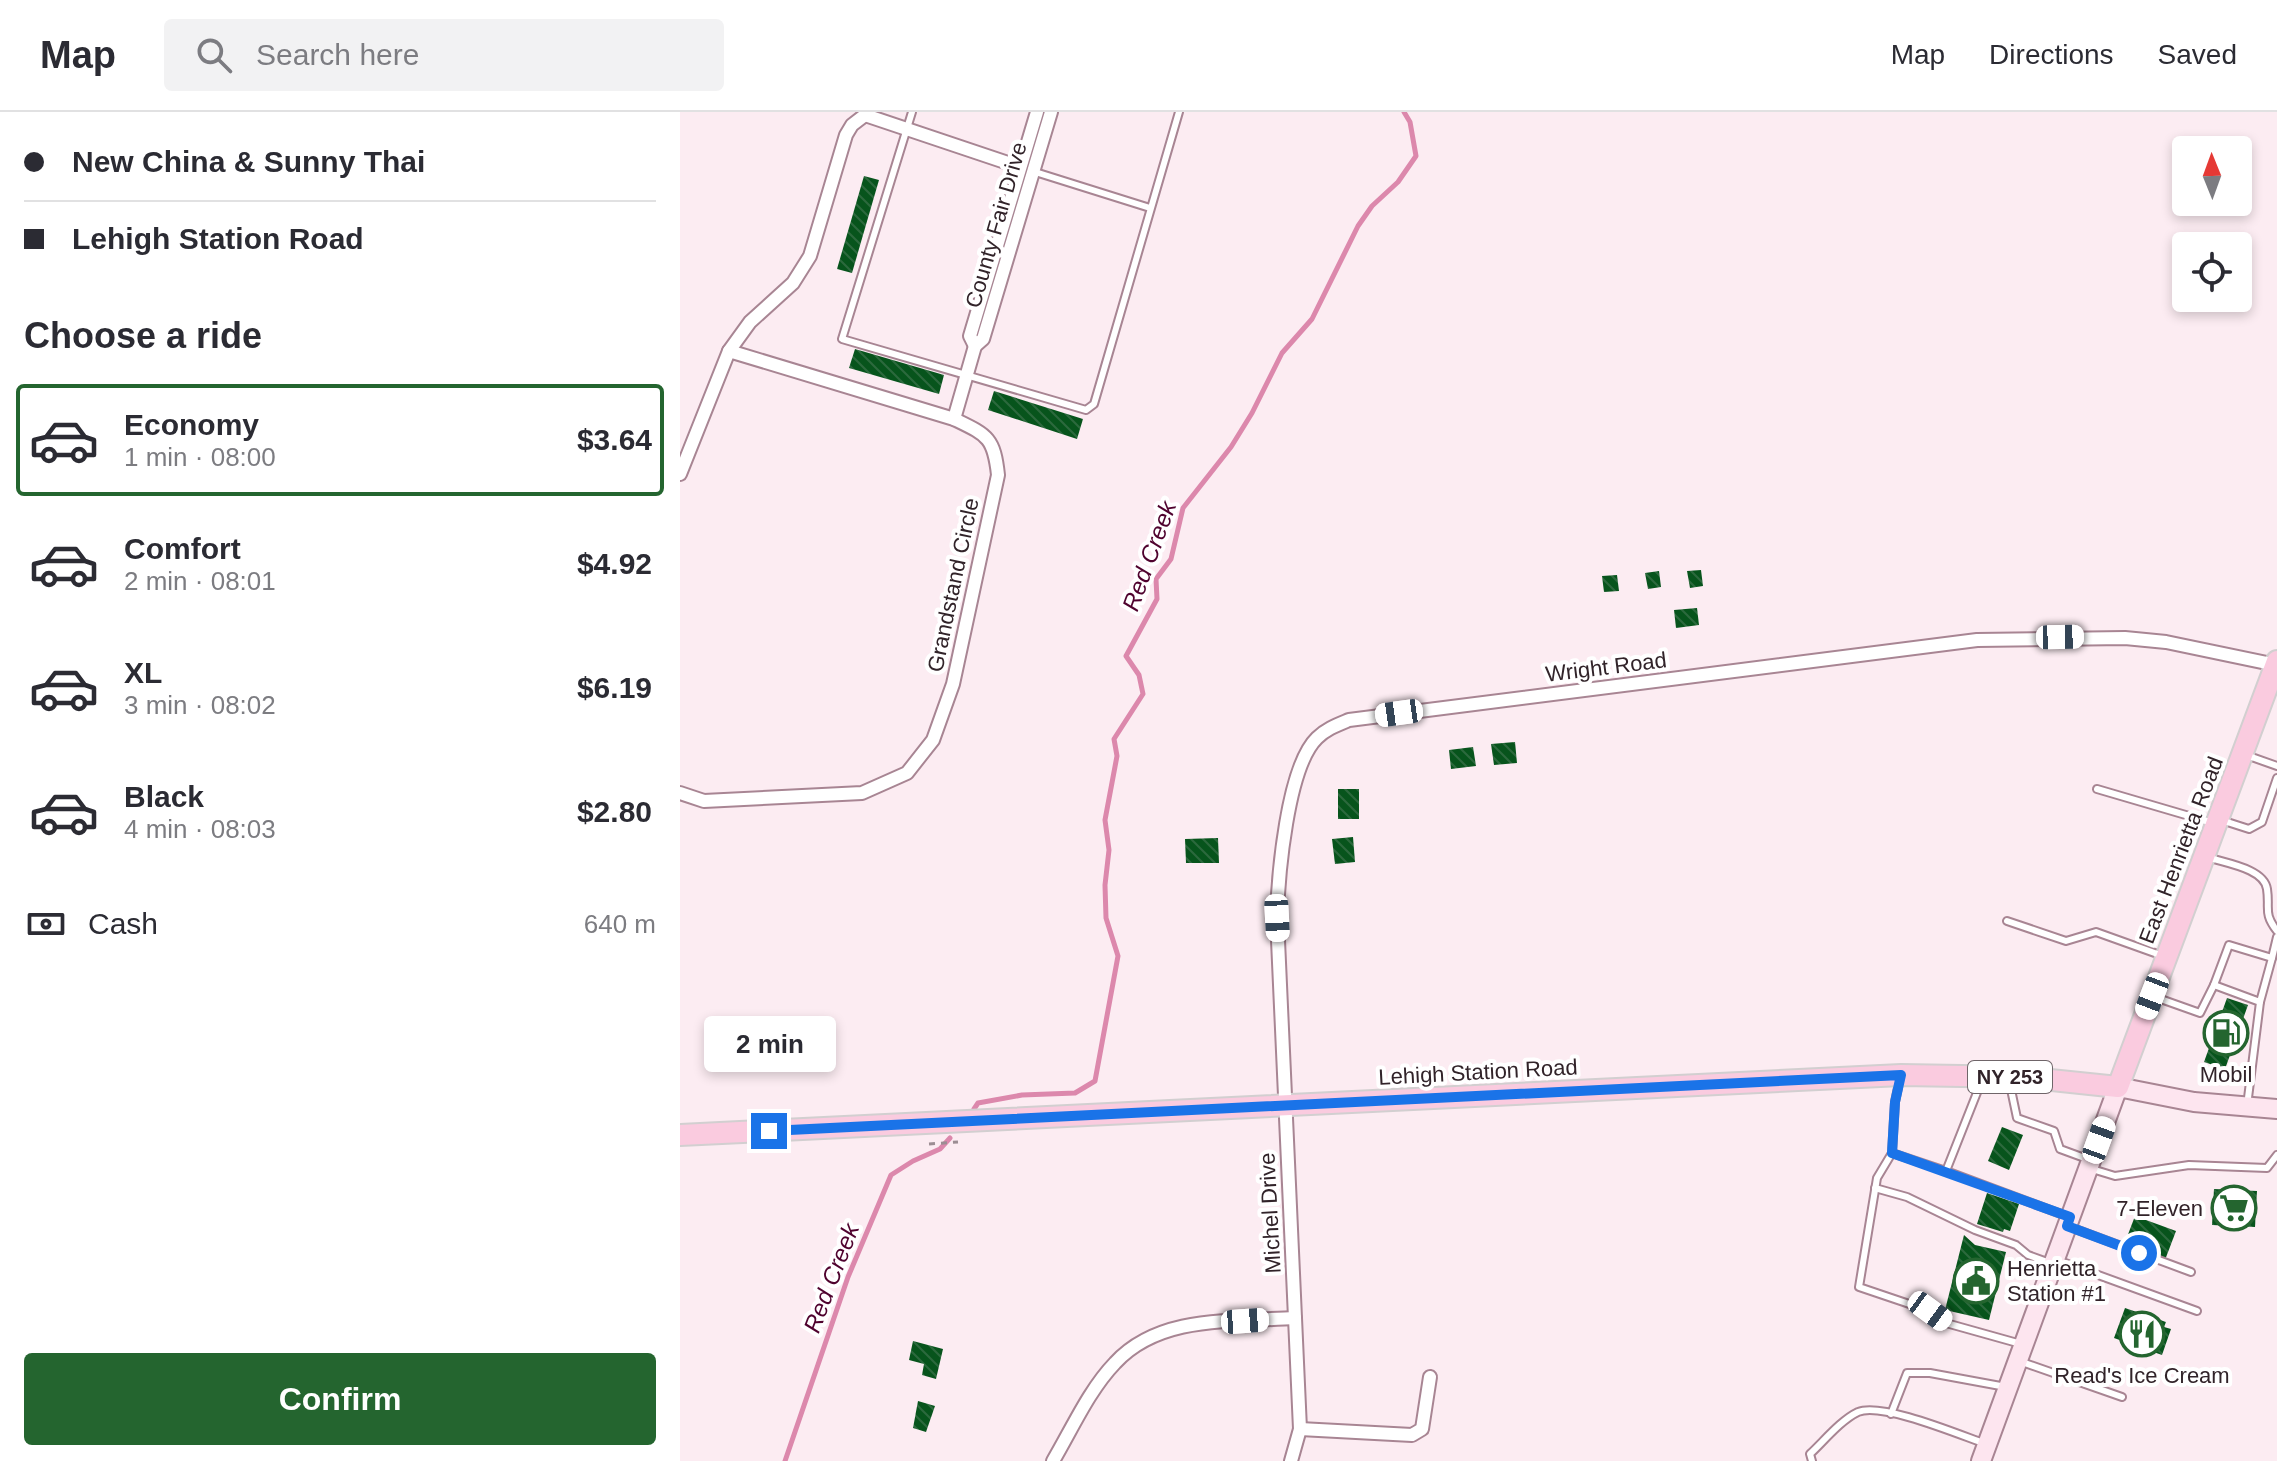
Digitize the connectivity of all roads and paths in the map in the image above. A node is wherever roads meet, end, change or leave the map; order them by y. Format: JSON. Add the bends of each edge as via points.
{"nodes":[{"id":1,"x":912,"y":112,"type":"edge"},
{"id":2,"x":1037,"y":112,"type":"edge"},
{"id":3,"x":1051,"y":112,"type":"edge"},
{"id":4,"x":1179,"y":112,"type":"edge"},
{"id":5,"x":865,"y":113,"type":"edge"},
{"id":6,"x":906,"y":129,"type":"junction"},
{"id":7,"x":1026,"y":169,"type":"junction"},
{"id":8,"x":1150,"y":208,"type":"junction"},
{"id":9,"x":729,"y":351,"type":"junction"},
{"id":10,"x":966,"y":374,"type":"junction"},
{"id":11,"x":954,"y":419,"type":"junction"},
{"id":12,"x":680,"y":474,"type":"edge"},
{"id":13,"x":2276,"y":663,"type":"edge"},
{"id":14,"x":2242,"y":754,"type":"junction"},
{"id":15,"x":2277,"y":766,"type":"edge"},
{"id":16,"x":2277,"y":778,"type":"edge"},
{"id":17,"x":2097,"y":789,"type":"dead end"},
{"id":18,"x":680,"y":793,"type":"edge"},
{"id":19,"x":2217,"y":821,"type":"junction"},
{"id":20,"x":2204,"y":856,"type":"junction"},
{"id":21,"x":2007,"y":921,"type":"dead end"},
{"id":22,"x":2277,"y":934,"type":"edge"},
{"id":23,"x":2166,"y":957,"type":"junction"},
{"id":24,"x":2272,"y":958,"type":"junction"},
{"id":25,"x":2214,"y":985,"type":"junction"},
{"id":26,"x":2152,"y":996,"type":"junction"},
{"id":27,"x":2260,"y":1002,"type":"junction"},
{"id":28,"x":1901,"y":1075,"type":"junction"},
{"id":29,"x":1983,"y":1077,"type":"junction"},
{"id":30,"x":2008,"y":1077,"type":"junction"},
{"id":31,"x":2118,"y":1087,"type":"junction"},
{"id":32,"x":1285,"y":1105,"type":"junction"},
{"id":33,"x":2247,"y":1107,"type":"junction"},
{"id":34,"x":2277,"y":1109,"type":"edge"},
{"id":35,"x":680,"y":1135,"type":"edge"},
{"id":36,"x":958,"y":1142,"type":"dead end"},
{"id":37,"x":929,"y":1144,"type":"dead end"},
{"id":38,"x":1892,"y":1153,"type":"junction"},
{"id":39,"x":2277,"y":1155,"type":"edge"},
{"id":40,"x":2090,"y":1164,"type":"junction"},
{"id":41,"x":1946,"y":1171,"type":"junction"},
{"id":42,"x":1875,"y":1188,"type":"junction"},
{"id":43,"x":2068,"y":1221,"type":"junction"},
{"id":44,"x":2054,"y":1262,"type":"junction"},
{"id":45,"x":2191,"y":1272,"type":"dead end"},
{"id":46,"x":2197,"y":1311,"type":"dead end"},
{"id":47,"x":1295,"y":1318,"type":"junction"},
{"id":48,"x":2021,"y":1353,"type":"junction"},
{"id":49,"x":1430,"y":1377,"type":"dead end"},
{"id":50,"x":2008,"y":1388,"type":"junction"},
{"id":51,"x":2122,"y":1397,"type":"dead end"},
{"id":52,"x":1891,"y":1414,"type":"junction"},
{"id":53,"x":1300,"y":1429,"type":"junction"},
{"id":54,"x":1984,"y":1453,"type":"edge"},
{"id":55,"x":1053,"y":1461,"type":"edge"},
{"id":56,"x":1291,"y":1461,"type":"edge"},
{"id":57,"x":1812,"y":1461,"type":"edge"}],
"edges":[{"from":1,"to":6,"type":"lane"},
{"from":2,"to":7,"type":"street","name":"County Fair Drive"},
{"from":3,"to":7,"type":"street","name":"County Fair Drive"},
{"from":4,"to":8,"type":"lane"},
{"from":5,"to":6,"type":"street"},
{"from":5,"to":9,"type":"street","via":[[846,135],[803,270],[750,322]]},
{"from":6,"to":7,"type":"street"},
{"from":6,"to":10,"type":"lane","via":[[842,339]]},
{"from":7,"to":8,"type":"lane"},
{"from":7,"to":10,"type":"street","name":"County Fair Drive","via":[[970,336],[975,346]]},
{"from":8,"to":10,"type":"lane","via":[[1094,404],[1086,410]]},
{"from":9,"to":11,"type":"street","name":"Grandstand Circle"},
{"from":9,"to":12,"type":"street"},
{"from":10,"to":11,"type":"street","name":"County Fair Drive"},
{"from":11,"to":18,"type":"street","name":"Grandstand Circle","via":[[986,434],[995,450],[998,475],[953,684],[933,740],[907,773],[862,793],[704,801]]},
{"from":13,"to":14,"type":"main road","name":"East Henrietta Road"},
{"from":13,"to":32,"type":"street","name":"Wright Road","via":[[2125,638],[1977,640],[1349,720],[1331,727],[1305,755],[1278,873]]},
{"from":14,"to":15,"type":"lane"},
{"from":14,"to":19,"type":"main road","name":"East Henrietta Road"},
{"from":16,"to":19,"type":"lane","via":[[2262,822],[2249,829]]},
{"from":17,"to":19,"type":"lane"},
{"from":19,"to":20,"type":"main road","name":"East Henrietta Road"},
{"from":20,"to":22,"type":"lane","via":[[2259,875],[2267,885],[2267,917]]},
{"from":20,"to":23,"type":"main road","name":"East Henrietta Road"},
{"from":21,"to":23,"type":"lane","via":[[2066,941],[2096,932]]},
{"from":22,"to":24,"type":"lane"},
{"from":23,"to":26,"type":"main road","name":"East Henrietta Road"},
{"from":24,"to":25,"type":"lane","via":[[2229,945]]},
{"from":24,"to":27,"type":"lane"},
{"from":25,"to":26,"type":"lane","via":[[2200,1013]]},
{"from":25,"to":27,"type":"lane"},
{"from":26,"to":31,"type":"main road","name":"East Henrietta Road"},
{"from":27,"to":33,"type":"lane"},
{"from":28,"to":29,"type":"main road","name":"Lehigh Station Road","number":"NY 253"},
{"from":28,"to":32,"type":"main road","name":"Lehigh Station Road","number":"NY 253"},
{"from":28,"to":38,"type":"lane"},
{"from":29,"to":30,"type":"main road","name":"Lehigh Station Road","number":"NY 253"},
{"from":29,"to":41,"type":"lane"},
{"from":30,"to":31,"type":"main road","name":"Lehigh Station Road","number":"NY 253"},
{"from":30,"to":40,"type":"lane","via":[[2017,1118],[2054,1131],[2060,1149]]},
{"from":31,"to":33,"type":"main road","name":"Lehigh Station Road","number":"NY 253"},
{"from":31,"to":40,"type":"main road","name":"East Henrietta Road"},
{"from":32,"to":35,"type":"main road","name":"Lehigh Station Road","number":"NY 253"},
{"from":32,"to":47,"type":"street","name":"Michel Drive"},
{"from":33,"to":34,"type":"main road","name":"Lehigh Station Road","number":"NY 253"},
{"from":36,"to":37,"type":"path"},
{"from":38,"to":41,"type":"lane"},
{"from":38,"to":42,"type":"lane"},
{"from":39,"to":40,"type":"lane","via":[[2267,1168],[2189,1165],[2115,1176]]},
{"from":40,"to":43,"type":"main road","name":"East Henrietta Road"},
{"from":41,"to":43,"type":"lane"},
{"from":42,"to":44,"type":"lane"},
{"from":42,"to":48,"type":"lane","via":[[1859,1287],[1930,1311],[1946,1323]]},
{"from":43,"to":44,"type":"main road","name":"East Henrietta Road"},
{"from":43,"to":45,"type":"lane"},
{"from":44,"to":46,"type":"lane"},
{"from":44,"to":48,"type":"main road","name":"East Henrietta Road"},
{"from":47,"to":53,"type":"street","name":"Michel Drive"},
{"from":47,"to":55,"type":"street","via":[[1186,1326],[1146,1339],[1104,1376]]},
{"from":48,"to":50,"type":"main road","name":"East Henrietta Road"},
{"from":48,"to":51,"type":"lane"},
{"from":49,"to":53,"type":"street","via":[[1422,1429],[1412,1435]]},
{"from":50,"to":52,"type":"lane","via":[[1907,1373]]},
{"from":50,"to":54,"type":"main road","name":"East Henrietta Road"},
{"from":52,"to":54,"type":"lane","via":[[1904,1415]]},
{"from":52,"to":57,"type":"lane","via":[[1856,1413],[1810,1454]]},
{"from":53,"to":56,"type":"street","name":"Michel Drive"}]}
